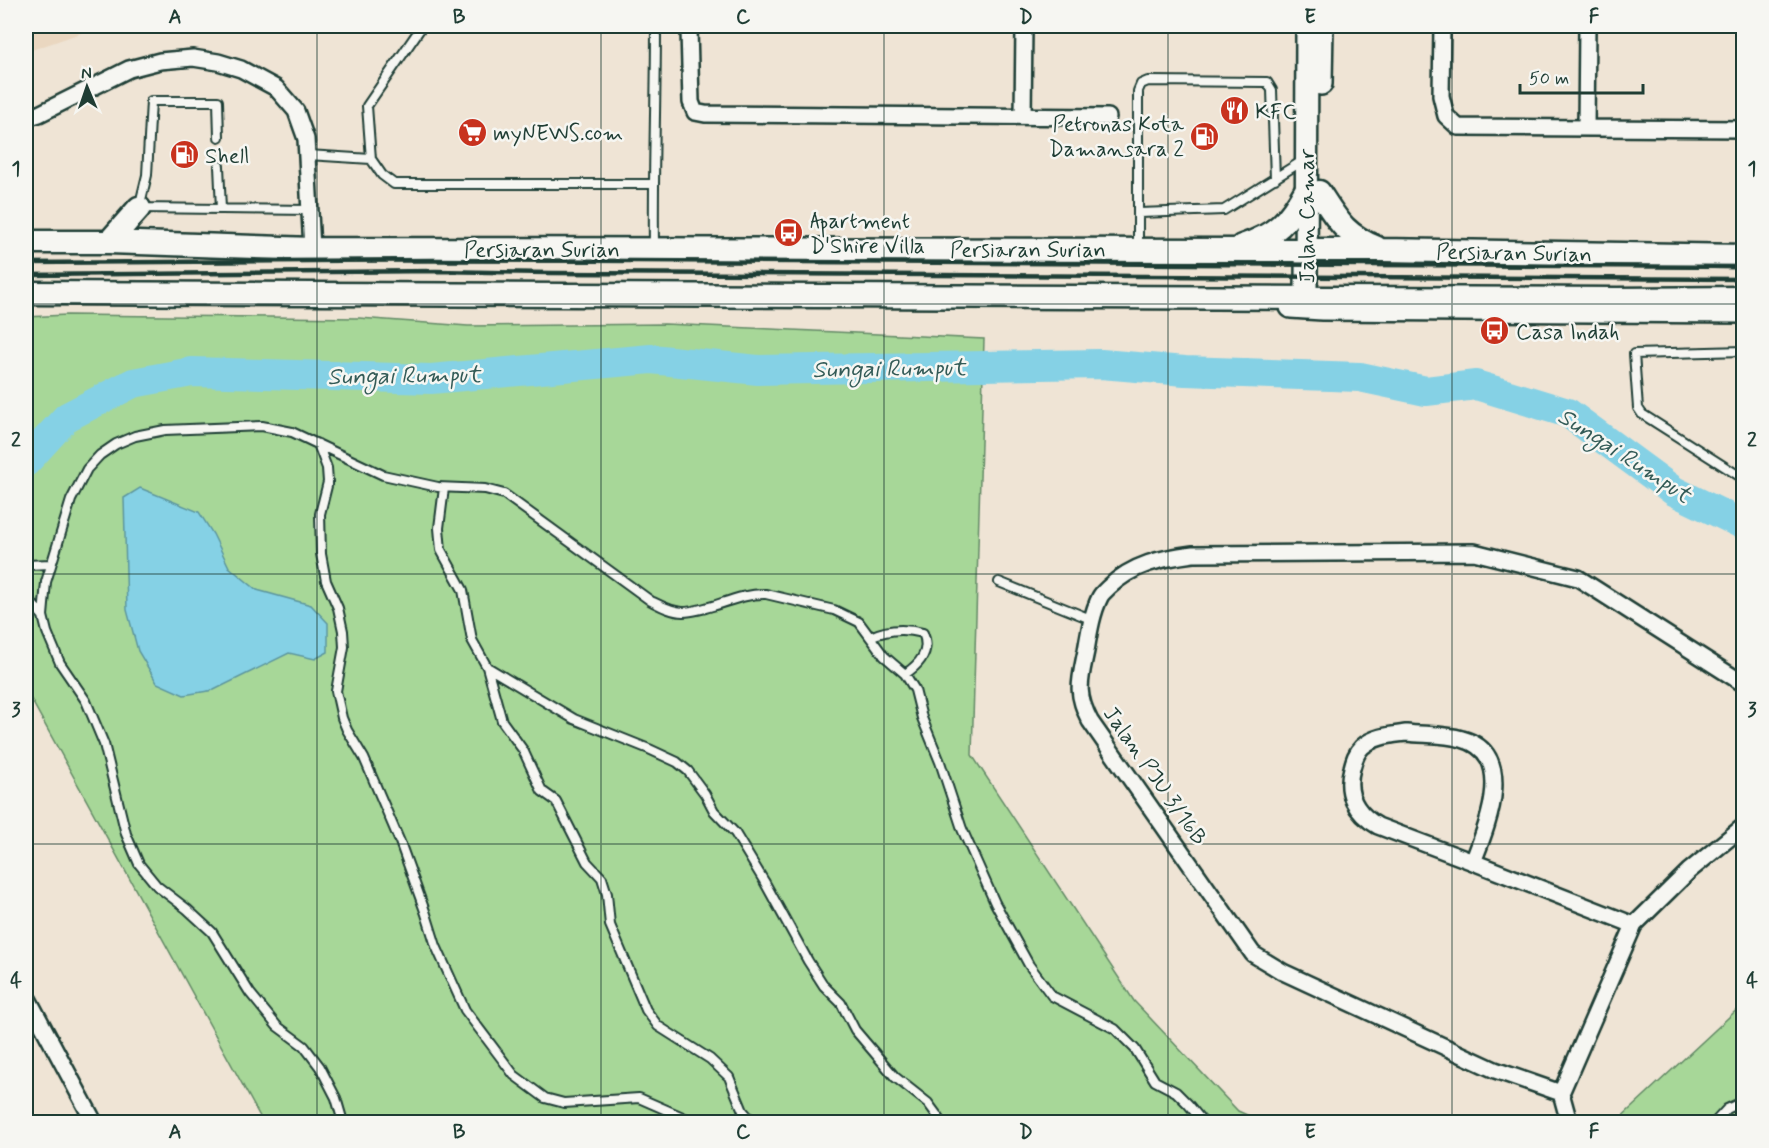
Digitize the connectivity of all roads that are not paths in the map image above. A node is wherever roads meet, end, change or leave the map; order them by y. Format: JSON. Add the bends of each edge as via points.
{"nodes":[{"id":1,"x":422,"y":26,"type":"edge"},
{"id":2,"x":656,"y":26,"type":"edge"},
{"id":3,"x":692,"y":26,"type":"edge"},
{"id":4,"x":1024,"y":26,"type":"edge"},
{"id":5,"x":1307,"y":26,"type":"edge"},
{"id":6,"x":1322,"y":26,"type":"edge"},
{"id":7,"x":1442,"y":26,"type":"edge"},
{"id":8,"x":1587,"y":26,"type":"edge"},
{"id":9,"x":1023,"y":116,"type":"junction"},
{"id":10,"x":1108,"y":117,"type":"dead end"},
{"id":11,"x":26,"y":118,"type":"edge"},
{"id":12,"x":1586,"y":128,"type":"junction"},
{"id":13,"x":1743,"y":129,"type":"edge"},
{"id":14,"x":219,"y":137,"type":"dead end"},
{"id":15,"x":308,"y":155,"type":"junction"},
{"id":16,"x":371,"y":159,"type":"junction"},
{"id":17,"x":1306,"y":159,"type":"junction"},
{"id":18,"x":219,"y":166,"type":"dead end"},
{"id":19,"x":1275,"y":179,"type":"junction"},
{"id":20,"x":653,"y":184,"type":"junction"},
{"id":21,"x":1313,"y":191,"type":"junction"},
{"id":22,"x":139,"y":208,"type":"junction"},
{"id":23,"x":220,"y":209,"type":"junction"},
{"id":24,"x":311,"y":210,"type":"junction"},
{"id":25,"x":1139,"y":213,"type":"junction"},
{"id":26,"x":26,"y":242,"type":"edge"},
{"id":27,"x":109,"y":242,"type":"junction"},
{"id":28,"x":312,"y":249,"type":"junction"},
{"id":29,"x":654,"y":249,"type":"junction"},
{"id":30,"x":1138,"y":249,"type":"junction"},
{"id":31,"x":1229,"y":250,"type":"junction"},
{"id":32,"x":1312,"y":250,"type":"junction"},
{"id":33,"x":1382,"y":250,"type":"junction"},
{"id":34,"x":1742,"y":256,"type":"edge"},
{"id":35,"x":26,"y":293,"type":"edge"},
{"id":36,"x":1187,"y":298,"type":"junction"},
{"id":37,"x":1312,"y":298,"type":"junction"},
{"id":38,"x":1743,"y":298,"type":"edge"},
{"id":39,"x":1743,"y":312,"type":"edge"},
{"id":40,"x":1743,"y":351,"type":"edge"},
{"id":41,"x":318,"y":444,"type":"junction"},
{"id":42,"x":1743,"y":479,"type":"edge"},
{"id":43,"x":444,"y":488,"type":"junction"},
{"id":44,"x":51,"y":564,"type":"junction"},
{"id":45,"x":26,"y":565,"type":"edge"},
{"id":46,"x":999,"y":582,"type":"dead end"},
{"id":47,"x":26,"y":597,"type":"edge"},
{"id":48,"x":43,"y":616,"type":"junction"},
{"id":49,"x":1093,"y":620,"type":"junction"},
{"id":50,"x":870,"y":637,"type":"junction"},
{"id":51,"x":487,"y":667,"type":"junction"},
{"id":52,"x":905,"y":674,"type":"junction"},
{"id":53,"x":1743,"y":684,"type":"edge"},
{"id":54,"x":1743,"y":826,"type":"edge"},
{"id":55,"x":1473,"y":862,"type":"junction"},
{"id":56,"x":1634,"y":925,"type":"junction"},
{"id":57,"x":26,"y":995,"type":"edge"},
{"id":58,"x":1561,"y":1092,"type":"junction"},
{"id":59,"x":1743,"y":1101,"type":"edge"},
{"id":60,"x":89,"y":1121,"type":"edge"},
{"id":61,"x":343,"y":1122,"type":"edge"},
{"id":62,"x":694,"y":1122,"type":"edge"},
{"id":63,"x":753,"y":1122,"type":"edge"},
{"id":64,"x":942,"y":1122,"type":"edge"},
{"id":65,"x":1203,"y":1122,"type":"edge"},
{"id":66,"x":1569,"y":1122,"type":"edge"},
{"id":67,"x":1715,"y":1122,"type":"edge"}],
"edges":[{"from":1,"to":16,"type":"lane","via":[[367,106]]},
{"from":2,"to":20,"type":"lane"},
{"from":3,"to":9,"type":"street","via":[[691,102],[695,112]]},
{"from":4,"to":9,"type":"street"},
{"from":5,"to":17,"type":"main road","name":"Jalan Camar"},
{"from":6,"to":21,"type":"main road","name":"Jalan Camar"},
{"from":7,"to":12,"type":"street","via":[[1441,96],[1446,116],[1458,127]]},
{"from":8,"to":12,"type":"street"},
{"from":9,"to":10,"type":"street"},
{"from":11,"to":15,"type":"street","via":[[129,69],[193,58],[241,69],[276,88],[296,111]]},
{"from":12,"to":13,"type":"street"},
{"from":14,"to":22,"type":"lane","via":[[218,101],[151,100],[147,175]]},
{"from":15,"to":16,"type":"lane"},
{"from":15,"to":24,"type":"street"},
{"from":16,"to":20,"type":"lane","via":[[394,184]]},
{"from":17,"to":19,"type":"lane"},
{"from":17,"to":21,"type":"main road","name":"Jalan Camar"},
{"from":18,"to":23,"type":"lane"},
{"from":19,"to":25,"type":"lane","via":[[1224,210]]},
{"from":19,"to":25,"type":"lane","via":[[1272,90],[1267,82],[1148,81],[1138,91]]},
{"from":20,"to":29,"type":"lane"},
{"from":21,"to":31,"type":"main road","via":[[1284,224],[1263,239]]},
{"from":21,"to":32,"type":"main road","name":"Jalan Camar"},
{"from":21,"to":33,"type":"main road","via":[[1340,225],[1362,242]]},
{"from":22,"to":23,"type":"lane"},
{"from":22,"to":27,"type":"main road"},
{"from":23,"to":24,"type":"lane"},
{"from":24,"to":28,"type":"street"},
{"from":25,"to":30,"type":"lane"},
{"from":26,"to":27,"type":"main road","name":"Persiaran Surian"},
{"from":27,"to":28,"type":"main road","name":"Persiaran Surian"},
{"from":28,"to":29,"type":"main road","name":"Persiaran Surian"},
{"from":29,"to":30,"type":"main road","name":"Persiaran Surian"},
{"from":30,"to":31,"type":"main road","name":"Persiaran Surian"},
{"from":31,"to":32,"type":"main road","name":"Persiaran Surian"},
{"from":32,"to":33,"type":"main road","name":"Persiaran Surian"},
{"from":32,"to":37,"type":"main road","name":"Jalan Camar"},
{"from":33,"to":34,"type":"main road","name":"Persiaran Surian"},
{"from":35,"to":36,"type":"main road","name":"Persiaran Surian"},
{"from":36,"to":37,"type":"main road","name":"Persiaran Surian"},
{"from":36,"to":39,"type":"main road","name":"Persiaran Surian","via":[[1322,309]]},
{"from":37,"to":38,"type":"main road","name":"Persiaran Surian"},
{"from":40,"to":42,"type":"lane","via":[[1634,354],[1638,408],[1642,414]]},
{"from":41,"to":43,"type":"lane","via":[[383,475]]},
{"from":41,"to":44,"type":"lane","via":[[292,432],[262,426],[165,430],[116,444],[87,469],[71,500]]},
{"from":41,"to":62,"type":"lane","via":[[328,482],[320,514],[321,554],[343,631],[336,691],[342,718],[400,842],[435,946],[465,1010],[513,1075],[545,1098],[564,1103],[639,1098]]},
{"from":43,"to":50,"type":"lane","via":[[485,489],[504,495],[651,602],[670,609],[683,612],[766,594],[834,610],[859,622]]},
{"from":43,"to":51,"type":"lane","via":[[439,528],[441,549],[463,590],[469,630]]},
{"from":44,"to":45,"type":"lane"},
{"from":44,"to":48,"type":"lane"},
{"from":46,"to":49,"type":"lane"},
{"from":47,"to":48,"type":"lane"},
{"from":48,"to":61,"type":"lane","via":[[60,663],[86,701],[104,744],[126,834],[139,864],[156,886],[212,932],[250,993],[277,1026],[304,1046],[336,1098]]},
{"from":49,"to":53,"type":"street","name":"Jalan PJU 3/16B","via":[[1101,596],[1120,576],[1168,557],[1474,552],[1578,578]]},
{"from":49,"to":58,"type":"street","name":"Jalan PJU 3/16B","via":[[1079,690],[1083,708],[1253,954],[1283,972],[1495,1070]]},
{"from":50,"to":52,"type":"lane"},
{"from":50,"to":52,"type":"lane","via":[[884,630],[923,633],[926,651]]},
{"from":51,"to":63,"type":"lane","via":[[502,721],[523,750],[542,791],[556,801],[587,862],[602,878],[610,925],[646,1010],[658,1026],[710,1059],[729,1077],[743,1111]]},
{"from":51,"to":64,"type":"lane","via":[[574,719],[649,749],[688,771],[714,811],[735,833],[808,961],[841,1003],[855,1030],[895,1077],[928,1103]]},
{"from":52,"to":65,"type":"lane","via":[[915,690],[966,838],[1029,965],[1052,996],[1115,1029],[1155,1081],[1176,1092]]},
{"from":54,"to":56,"type":"street"},
{"from":55,"to":55,"type":"street","via":[[1366,819],[1351,795],[1349,779],[1361,748],[1388,735],[1406,733],[1462,739],[1484,752],[1494,776],[1494,797]]},
{"from":55,"to":56,"type":"street"},
{"from":56,"to":58,"type":"street"},
{"from":57,"to":60,"type":"street"},
{"from":58,"to":66,"type":"street"},
{"from":59,"to":67,"type":"lane"}]}
